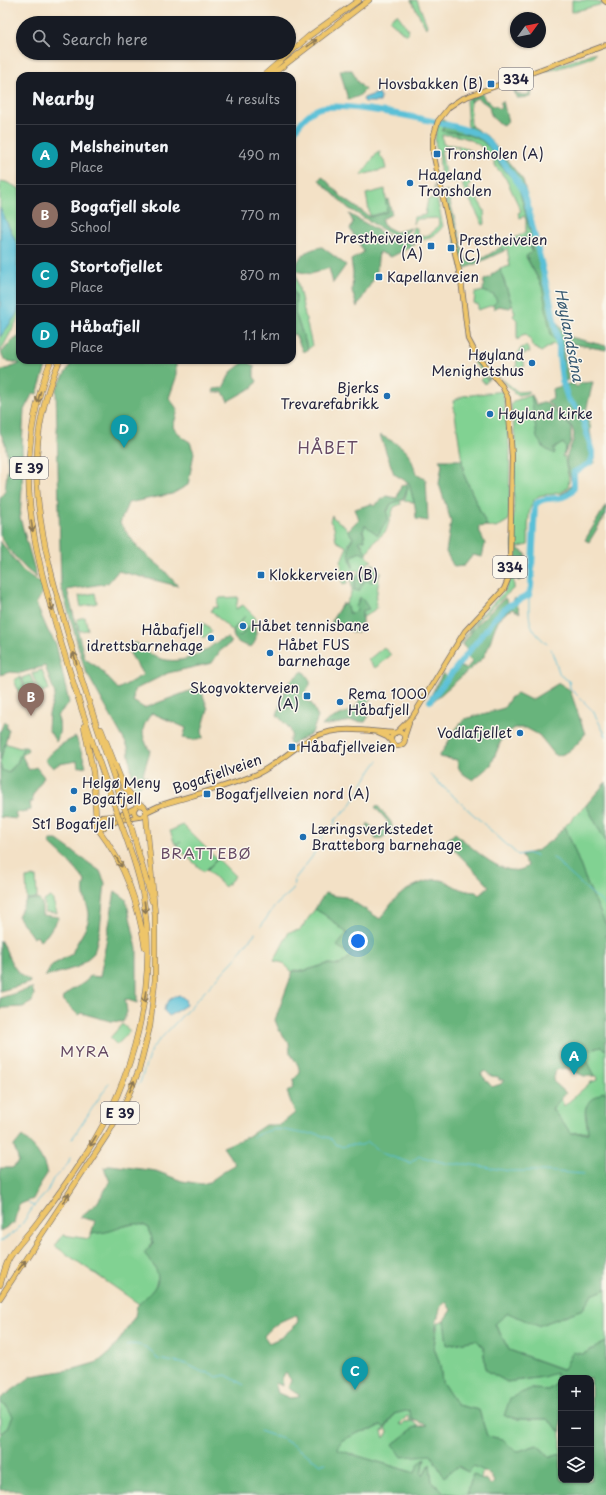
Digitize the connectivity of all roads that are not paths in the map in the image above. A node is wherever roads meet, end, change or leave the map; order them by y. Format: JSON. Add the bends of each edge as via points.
{"nodes":[{"id":1,"x":360,"y":0,"type":"edge"},
{"id":2,"x":369,"y":0,"type":"edge"},
{"id":3,"x":605,"y":46,"type":"edge"},
{"id":4,"x":296,"y":48,"type":"edge"},
{"id":5,"x":296,"y":56,"type":"edge"},
{"id":6,"x":282,"y":60,"type":"edge"},
{"id":7,"x":291,"y":60,"type":"edge"},
{"id":8,"x":268,"y":72,"type":"edge"},
{"id":9,"x":275,"y":72,"type":"edge"},
{"id":10,"x":50,"y":364,"type":"edge"},
{"id":11,"x":59,"y":364,"type":"edge"},
{"id":12,"x":72,"y":677,"type":"junction"},
{"id":13,"x":86,"y":695,"type":"junction"},
{"id":14,"x":413,"y":716,"type":"junction"},
{"id":15,"x":366,"y":730,"type":"junction"},
{"id":16,"x":396,"y":733,"type":"junction"},
{"id":17,"x":404,"y":738,"type":"junction"},
{"id":18,"x":392,"y":742,"type":"junction"},
{"id":19,"x":142,"y":805,"type":"junction"},
{"id":20,"x":161,"y":805,"type":"junction"},
{"id":21,"x":134,"y":808,"type":"junction"},
{"id":22,"x":146,"y":813,"type":"junction"},
{"id":23,"x":102,"y":817,"type":"junction"},
{"id":24,"x":138,"y":817,"type":"junction"},
{"id":25,"x":96,"y":818,"type":"junction"},
{"id":26,"x":106,"y":826,"type":"junction"},
{"id":27,"x":98,"y":829,"type":"junction"},
{"id":28,"x":155,"y":928,"type":"junction"},
{"id":29,"x":148,"y":966,"type":"junction"},
{"id":30,"x":0,"y":1285,"type":"edge"},
{"id":31,"x":0,"y":1298,"type":"edge"}],
"edges":[{"from":1,"to":4,"type":"highway"},
{"from":5,"to":2,"type":"highway","one_way":true},
{"from":3,"to":14,"type":"main road","number":"334","via":[[466,97],[449,107],[437,123],[433,152],[461,280],[468,336],[474,351],[502,386],[508,398],[512,457],[510,561],[504,589],[465,632]]},
{"from":6,"to":8,"type":"highway"},
{"from":9,"to":7,"type":"highway","one_way":true},
{"from":10,"to":12,"type":"highway","number":"E 39","one_way":true,"via":[[35,413],[29,468],[32,526],[42,577]]},
{"from":13,"to":11,"type":"highway","number":"E 39","one_way":true,"via":[[51,576],[37,499],[37,447],[41,422]]},
{"from":12,"to":25,"type":"highway","number":"E 39","via":[[91,759]]},
{"from":12,"to":29,"type":"highway","number":"E 39","one_way":true,"bridge":true,"via":[[143,894]]},
{"from":13,"to":19,"type":"highway","number":"E 39","via":[[124,787]]},
{"from":13,"to":28,"type":"highway","number":"E 39","bridge":true,"via":[[131,826],[151,897]]},
{"from":14,"to":16,"type":"main road","number":"334"},
{"from":14,"to":17,"type":"main road","number":"334"},
{"from":15,"to":16,"type":"main road","name":"Bogafjellveien"},
{"from":15,"to":18,"type":"main road","name":"Bogafjellveien","via":[[387,737]]},
{"from":15,"to":20,"type":"main road","name":"Bogafjellveien","via":[[344,729],[319,735],[304,742],[258,774]]},
{"from":16,"to":17,"type":"main road","via":[[402,734]]},
{"from":16,"to":18,"type":"main road","number":"334","via":[[391,738]]},
{"from":17,"to":18,"type":"main road","via":[[403,744],[399,746]]},
{"from":19,"to":20,"type":"main road","name":"Bogafjellveien"},
{"from":19,"to":21,"type":"main road"},
{"from":19,"to":22,"type":"main road"},
{"from":20,"to":22,"type":"main road","name":"Bogafjellveien"},
{"from":21,"to":23,"type":"main road","via":[[118,816]]},
{"from":21,"to":24,"type":"main road","via":[[134,813]]},
{"from":22,"to":24,"type":"main road"},
{"from":22,"to":28,"type":"highway","number":"E 39","via":[[154,883]]},
{"from":23,"to":25,"type":"main road"},
{"from":23,"to":26,"type":"main road","via":[[106,821]]},
{"from":24,"to":26,"type":"main road","via":[[119,820]]},
{"from":25,"to":27,"type":"main road","via":[[94,824]]},
{"from":26,"to":27,"type":"main road"},
{"from":27,"to":29,"type":"highway","number":"E 39","one_way":true,"via":[[127,875],[134,894]]},
{"from":31,"to":28,"type":"highway","number":"E 39","one_way":true,"via":[[109,1132],[134,1083],[147,1043],[153,1009]]},
{"from":29,"to":30,"type":"highway","number":"E 39","one_way":true,"via":[[139,1028],[116,1100],[86,1155],[10,1257]]}]}
